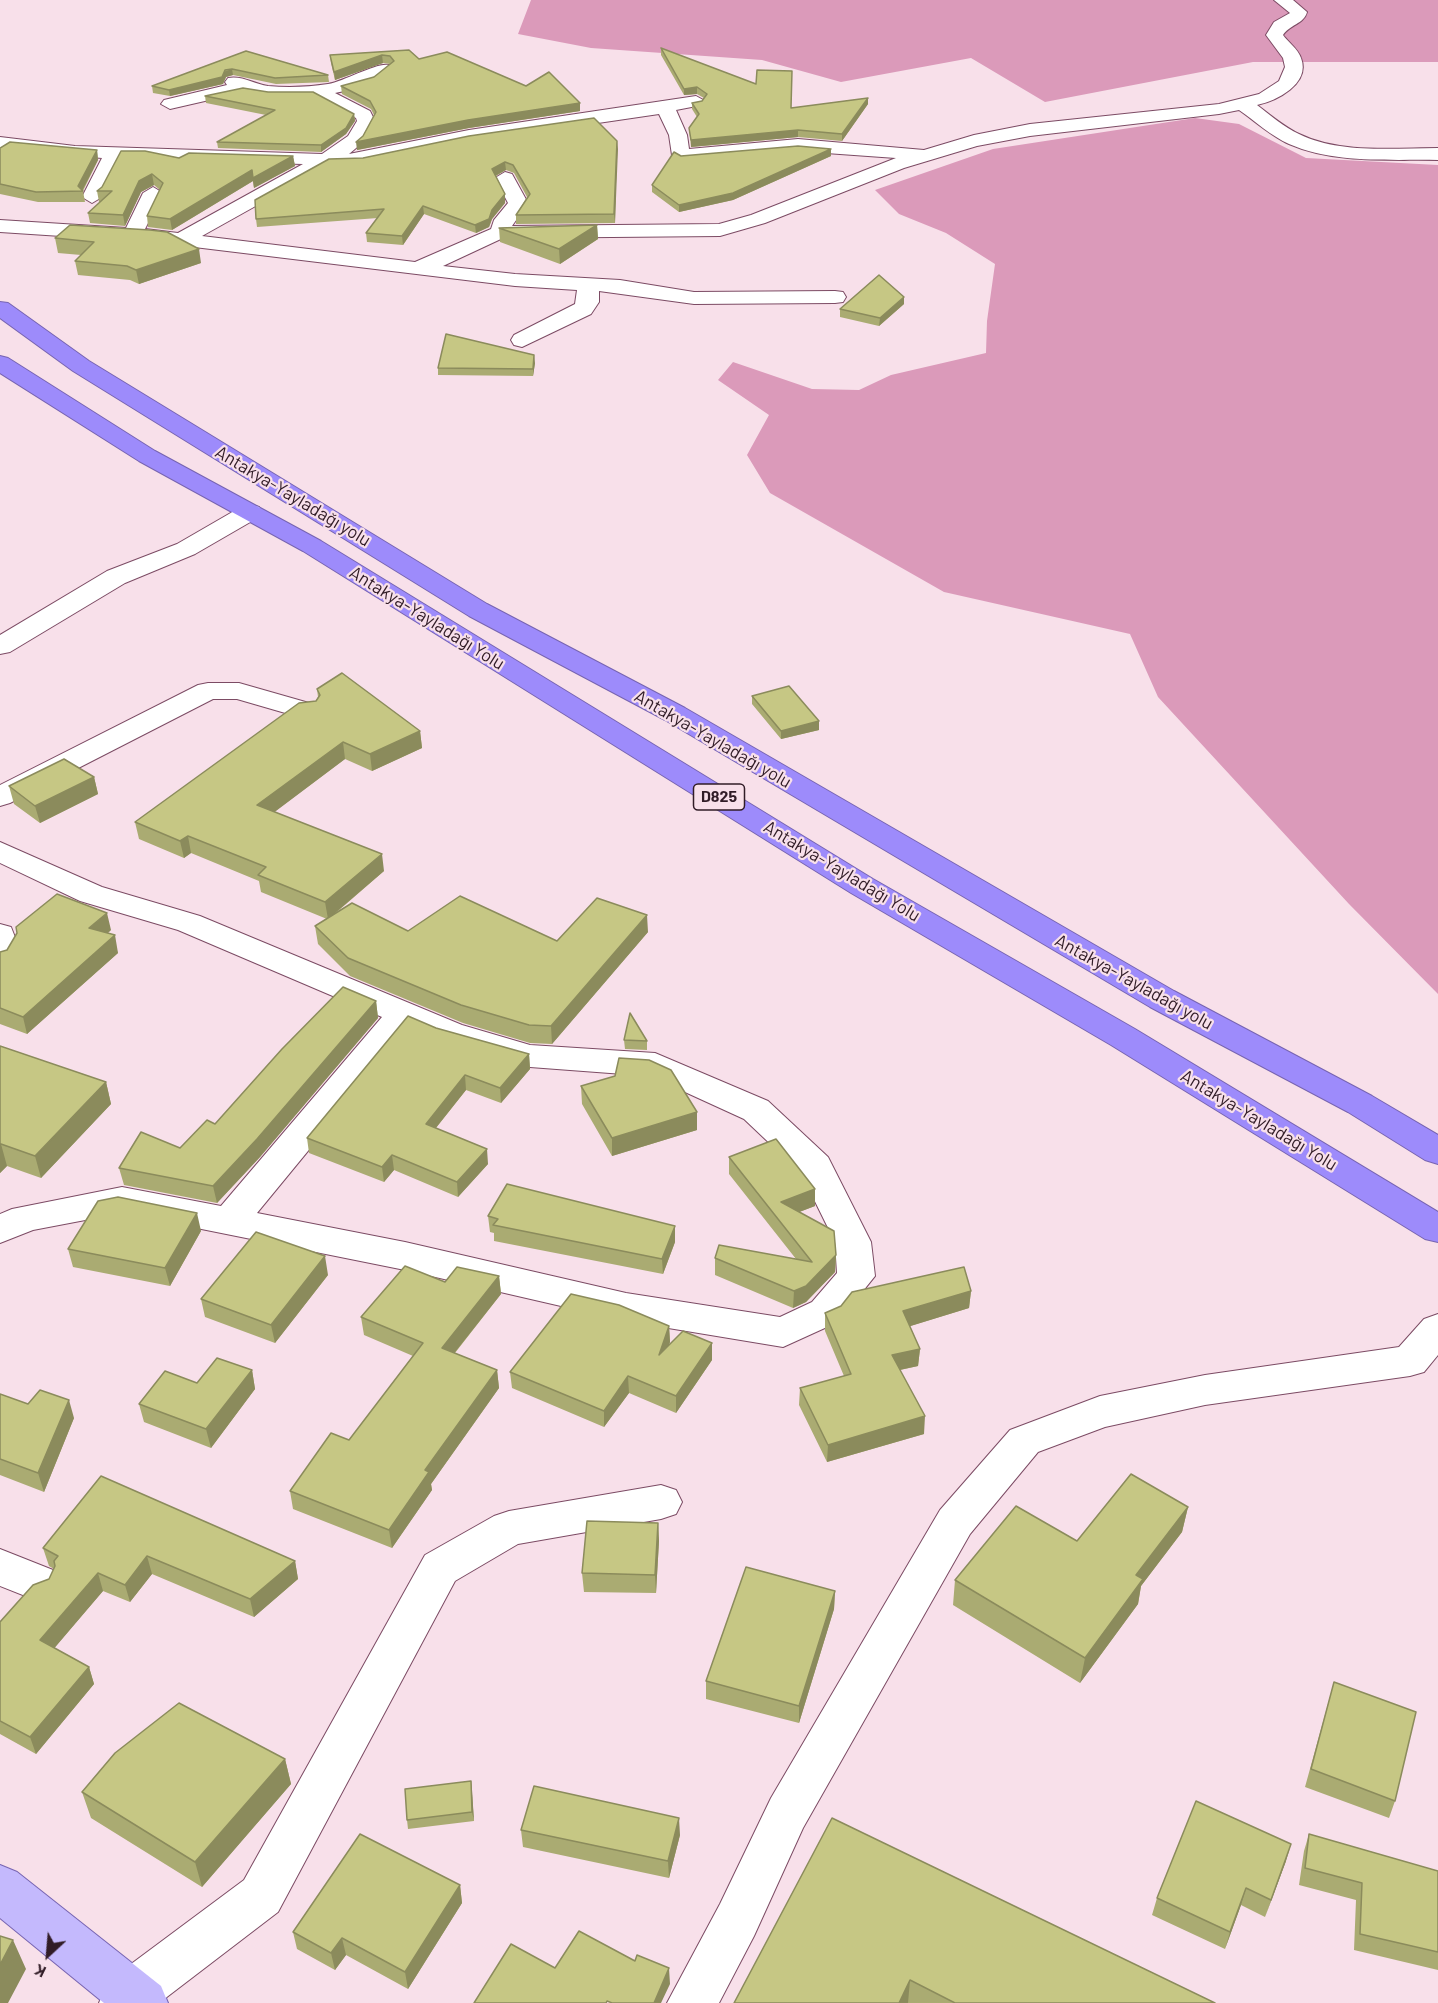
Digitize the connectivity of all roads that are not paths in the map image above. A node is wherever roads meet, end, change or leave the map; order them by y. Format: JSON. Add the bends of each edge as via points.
{"nodes":[{"id":1,"x":1282,"y":0,"type":"edge"},
{"id":2,"x":383,"y":69,"type":"edge"},
{"id":3,"x":315,"y":90,"type":"junction"},
{"id":4,"x":696,"y":101,"type":"edge"},
{"id":5,"x":170,"y":104,"type":"dead end"},
{"id":6,"x":1244,"y":105,"type":"junction"},
{"id":7,"x":665,"y":107,"type":"junction"},
{"id":8,"x":0,"y":143,"type":"edge"},
{"id":9,"x":114,"y":154,"type":"junction"},
{"id":10,"x":1438,"y":154,"type":"edge"},
{"id":11,"x":925,"y":155,"type":"junction"},
{"id":12,"x":323,"y":161,"type":"junction"},
{"id":13,"x":505,"y":178,"type":"dead end"},
{"id":14,"x":153,"y":193,"type":"edge"},
{"id":15,"x":92,"y":197,"type":"dead end"},
{"id":16,"x":0,"y":226,"type":"edge"},
{"id":17,"x":500,"y":232,"type":"junction"},
{"id":18,"x":133,"y":234,"type":"junction"},
{"id":19,"x":182,"y":239,"type":"junction"},
{"id":20,"x":418,"y":269,"type":"junction"},
{"id":21,"x":588,"y":284,"type":"junction"},
{"id":22,"x":836,"y":297,"type":"dead end"},
{"id":23,"x":0,"y":308,"type":"edge"},
{"id":24,"x":522,"y":340,"type":"dead end"},
{"id":25,"x":0,"y":363,"type":"edge"},
{"id":26,"x":250,"y":512,"type":"junction"},
{"id":27,"x":0,"y":646,"type":"edge"},
{"id":28,"x":306,"y":711,"type":"edge"},
{"id":29,"x":0,"y":797,"type":"edge"},
{"id":30,"x":0,"y":851,"type":"edge"},
{"id":31,"x":0,"y":934,"type":"edge"},
{"id":32,"x":0,"y":959,"type":"edge"},
{"id":33,"x":404,"y":1012,"type":"junction"},
{"id":34,"x":1438,"y":1151,"type":"edge"},
{"id":35,"x":228,"y":1223,"type":"junction"},
{"id":36,"x":1438,"y":1229,"type":"edge"},
{"id":37,"x":0,"y":1230,"type":"edge"},
{"id":38,"x":1438,"y":1329,"type":"edge"},
{"id":39,"x":661,"y":1502,"type":"dead end"},
{"id":40,"x":0,"y":1567,"type":"edge"},
{"id":41,"x":38,"y":1583,"type":"edge"},
{"id":42,"x":0,"y":1888,"type":"edge"},
{"id":43,"x":133,"y":2000,"type":"edge"},
{"id":44,"x":692,"y":2003,"type":"edge"}],
"edges":[{"from":1,"to":6,"type":"street","via":[[1299,12],[1274,35],[1292,57],[1293,76],[1280,90]]},
{"from":2,"to":3,"type":"street","via":[[363,80]]},
{"from":3,"to":5,"type":"street","via":[[287,94],[240,84]]},
{"from":3,"to":12,"type":"street","via":[[360,112],[366,121],[355,139]]},
{"from":4,"to":7,"type":"street"},
{"from":6,"to":10,"type":"street","via":[[1307,144],[1332,149]]},
{"from":6,"to":11,"type":"street","via":[[1030,130]]},
{"from":7,"to":11,"type":"street","via":[[678,135],[681,155],[798,145]]},
{"from":7,"to":12,"type":"street","via":[[466,136],[370,158]]},
{"from":8,"to":9,"type":"street"},
{"from":9,"to":12,"type":"street"},
{"from":9,"to":15,"type":"street"},
{"from":11,"to":17,"type":"street","via":[[720,230]]},
{"from":12,"to":19,"type":"street"},
{"from":13,"to":17,"type":"street","via":[[518,203]]},
{"from":14,"to":18,"type":"street"},
{"from":16,"to":18,"type":"street"},
{"from":17,"to":20,"type":"street"},
{"from":18,"to":19,"type":"street"},
{"from":19,"to":20,"type":"street"},
{"from":20,"to":21,"type":"street"},
{"from":21,"to":22,"type":"street","via":[[702,298]]},
{"from":21,"to":24,"type":"street","via":[[588,302],[583,309]]},
{"from":23,"to":34,"type":"highway","name":"Antakya-Yayladağı yolu","number":"D825","via":[[81,366],[478,610],[675,714],[1162,999],[1360,1104]]},
{"from":25,"to":26,"type":"highway","name":"Antakya-Yayladağı Yolu","number":"D825","via":[[147,456]]},
{"from":26,"to":27,"type":"street","via":[[186,549],[116,577]]},
{"from":26,"to":36,"type":"highway","name":"Antakya-Yayladağı Yolu","number":"D825","via":[[621,735],[862,886],[1123,1037]]},
{"from":28,"to":29,"type":"street","via":[[239,691],[208,691]]},
{"from":30,"to":33,"type":"street","via":[[90,894],[189,923]]},
{"from":31,"to":32,"type":"street","via":[[4,950]]},
{"from":33,"to":35,"type":"street"},
{"from":33,"to":35,"type":"street","via":[[450,1033],[530,1056],[655,1065],[756,1110],[815,1166],[853,1242],[856,1276],[825,1312],[783,1332],[626,1307],[405,1256]]},
{"from":35,"to":37,"type":"street","via":[[123,1200],[26,1218]]},
{"from":38,"to":44,"type":"street","via":[[1410,1361],[1206,1390],[1100,1412],[1024,1441],[956,1522],[787,1813],[737,1920]]},
{"from":39,"to":43,"type":"street","via":[[509,1528],[440,1568],[261,1896]]},
{"from":40,"to":41,"type":"street"},
{"from":42,"to":43,"type":"main road"}]}
